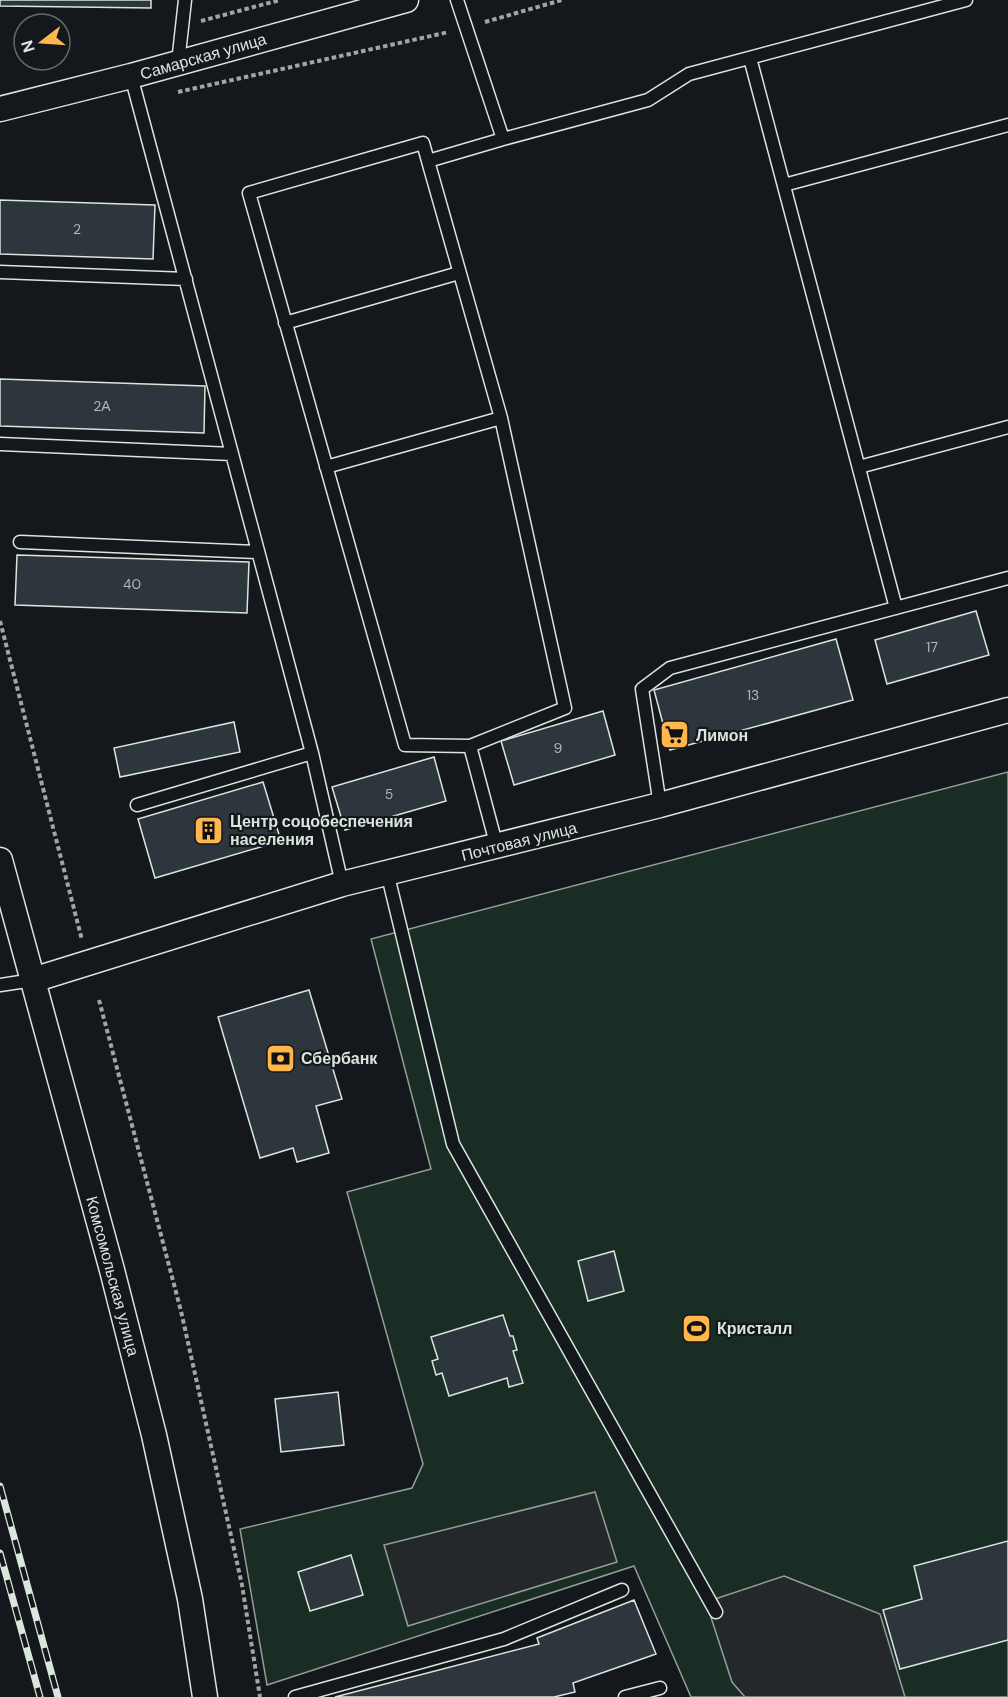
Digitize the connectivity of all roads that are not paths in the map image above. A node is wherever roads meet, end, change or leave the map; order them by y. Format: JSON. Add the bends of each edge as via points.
{"nodes":[{"id":1,"x":185,"y":0,"type":"edge"},
{"id":2,"x":406,"y":0,"type":"edge"},
{"id":3,"x":457,"y":0,"type":"edge"},
{"id":4,"x":966,"y":0,"type":"edge"},
{"id":5,"x":750,"y":58,"type":"junction"},
{"id":6,"x":177,"y":63,"type":"junction"},
{"id":7,"x":130,"y":76,"type":"junction"},
{"id":8,"x":0,"y":109,"type":"edge"},
{"id":9,"x":1008,"y":125,"type":"edge"},
{"id":10,"x":503,"y":138,"type":"junction"},
{"id":11,"x":428,"y":161,"type":"junction"},
{"id":12,"x":784,"y":185,"type":"junction"},
{"id":13,"x":0,"y":272,"type":"edge"},
{"id":14,"x":459,"y":273,"type":"junction"},
{"id":15,"x":186,"y":279,"type":"junction"},
{"id":16,"x":285,"y":323,"type":"junction"},
{"id":17,"x":501,"y":417,"type":"junction"},
{"id":18,"x":1008,"y":427,"type":"edge"},
{"id":19,"x":0,"y":444,"type":"edge"},
{"id":20,"x":232,"y":454,"type":"junction"},
{"id":21,"x":326,"y":467,"type":"junction"},
{"id":22,"x":859,"y":467,"type":"junction"},
{"id":23,"x":20,"y":542,"type":"dead end"},
{"id":24,"x":258,"y":552,"type":"junction"},
{"id":25,"x":1008,"y":578,"type":"edge"},
{"id":26,"x":896,"y":608,"type":"junction"},
{"id":27,"x":1008,"y":710,"type":"edge"},
{"id":28,"x":470,"y":746,"type":"junction"},
{"id":29,"x":312,"y":753,"type":"junction"},
{"id":30,"x":137,"y":805,"type":"dead end"},
{"id":31,"x":660,"y":805,"type":"junction"},
{"id":32,"x":497,"y":847,"type":"junction"},
{"id":33,"x":0,"y":860,"type":"edge"},
{"id":34,"x":387,"y":872,"type":"junction"},
{"id":35,"x":342,"y":884,"type":"junction"},
{"id":36,"x":33,"y":980,"type":"junction"},
{"id":37,"x":0,"y":985,"type":"edge"},
{"id":38,"x":622,"y":1590,"type":"dead end"},
{"id":39,"x":716,"y":1612,"type":"dead end"},
{"id":40,"x":660,"y":1688,"type":"dead end"},
{"id":41,"x":205,"y":1697,"type":"edge"},
{"id":42,"x":295,"y":1697,"type":"edge"},
{"id":43,"x":625,"y":1697,"type":"edge"}],
"edges":[{"from":1,"to":6,"type":"lane"},
{"from":2,"to":6,"type":"street","name":"Самарская улица"},
{"from":3,"to":10,"type":"lane"},
{"from":4,"to":5,"type":"lane"},
{"from":5,"to":10,"type":"lane","via":[[689,74],[648,100]]},
{"from":5,"to":12,"type":"lane"},
{"from":6,"to":7,"type":"street","name":"Самарская улица"},
{"from":7,"to":8,"type":"street","name":"Самарская улица"},
{"from":7,"to":15,"type":"lane"},
{"from":9,"to":12,"type":"lane"},
{"from":10,"to":11,"type":"lane"},
{"from":11,"to":14,"type":"lane"},
{"from":11,"to":16,"type":"lane","via":[[423,143],[249,193]]},
{"from":12,"to":22,"type":"lane"},
{"from":13,"to":15,"type":"lane"},
{"from":14,"to":16,"type":"lane"},
{"from":14,"to":17,"type":"lane"},
{"from":15,"to":20,"type":"lane"},
{"from":16,"to":21,"type":"lane"},
{"from":17,"to":21,"type":"lane"},
{"from":17,"to":28,"type":"lane","via":[[565,708]]},
{"from":18,"to":22,"type":"lane"},
{"from":19,"to":20,"type":"lane"},
{"from":20,"to":24,"type":"lane"},
{"from":21,"to":28,"type":"lane","via":[[405,745]]},
{"from":22,"to":26,"type":"lane"},
{"from":23,"to":24,"type":"lane"},
{"from":24,"to":29,"type":"lane"},
{"from":25,"to":26,"type":"lane"},
{"from":26,"to":31,"type":"lane","via":[[670,669],[642,689]]},
{"from":27,"to":31,"type":"street","name":"Почтовая улица"},
{"from":28,"to":32,"type":"lane"},
{"from":29,"to":30,"type":"lane"},
{"from":29,"to":35,"type":"lane"},
{"from":31,"to":32,"type":"street","name":"Почтовая улица"},
{"from":32,"to":34,"type":"street","name":"Почтовая улица"},
{"from":33,"to":36,"type":"street","name":"Комсомольская улица"},
{"from":34,"to":35,"type":"street","name":"Почтовая улица"},
{"from":34,"to":39,"type":"lane","via":[[453,1144]]},
{"from":35,"to":36,"type":"street","name":"Почтовая улица"},
{"from":36,"to":37,"type":"lane"},
{"from":36,"to":41,"type":"street","name":"Комсомольская улица","via":[[154,1435],[190,1599]]},
{"from":38,"to":42,"type":"lane","via":[[504,1639]]},
{"from":40,"to":43,"type":"lane"}]}
